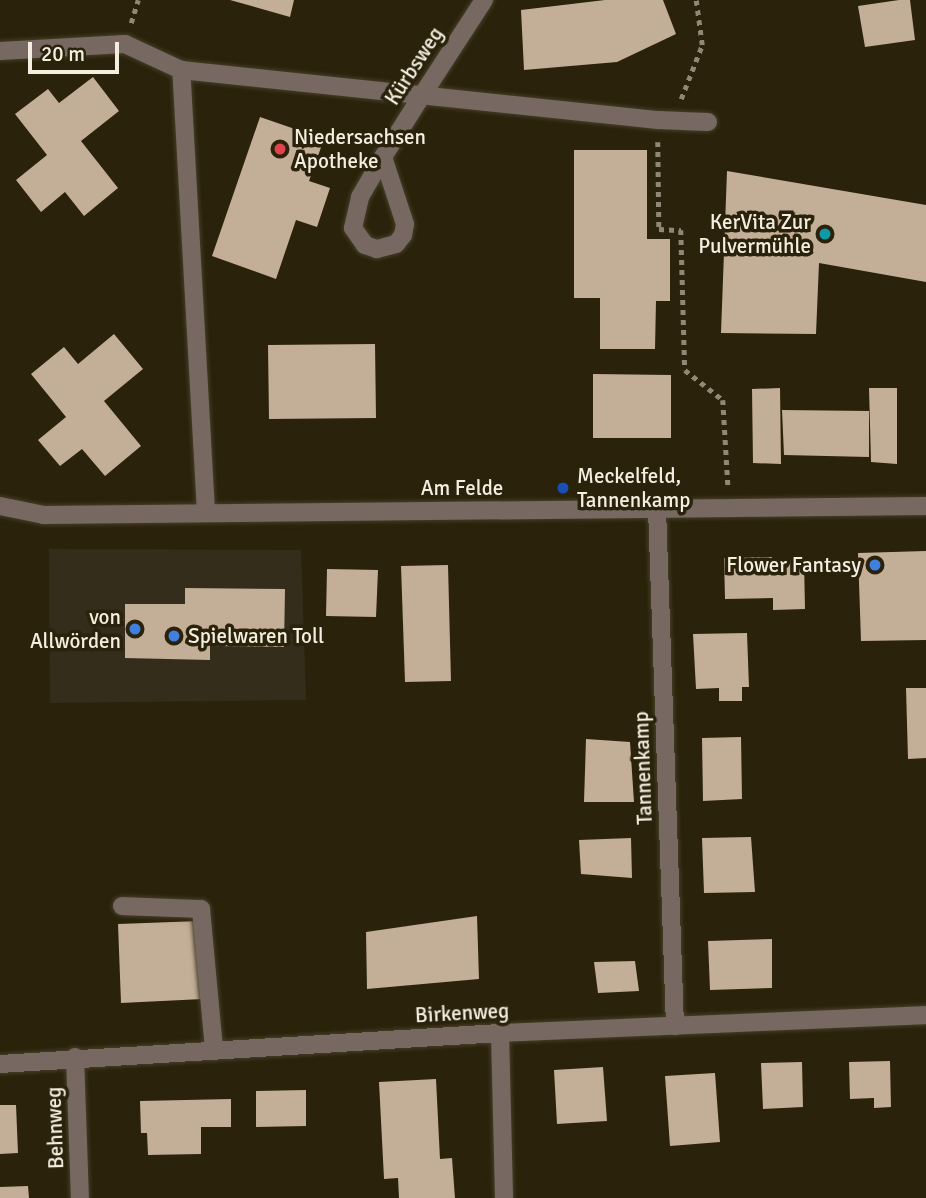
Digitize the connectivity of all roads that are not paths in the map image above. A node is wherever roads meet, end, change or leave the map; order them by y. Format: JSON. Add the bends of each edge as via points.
{"nodes":[{"id":1,"x":484,"y":0,"type":"edge"},
{"id":2,"x":0,"y":51,"type":"edge"},
{"id":3,"x":181,"y":70,"type":"junction"},
{"id":4,"x":421,"y":97,"type":"junction"},
{"id":5,"x":708,"y":122,"type":"dead end"},
{"id":6,"x":383,"y":158,"type":"junction"},
{"id":7,"x":0,"y":506,"type":"edge"},
{"id":8,"x":926,"y":506,"type":"edge"},
{"id":9,"x":657,"y":508,"type":"junction"},
{"id":10,"x":206,"y":512,"type":"junction"},
{"id":11,"x":122,"y":906,"type":"dead end"},
{"id":12,"x":926,"y":1015,"type":"edge"},
{"id":13,"x":675,"y":1026,"type":"junction"},
{"id":14,"x":500,"y":1033,"type":"junction"},
{"id":15,"x":214,"y":1049,"type":"junction"},
{"id":16,"x":75,"y":1057,"type":"junction"},
{"id":17,"x":0,"y":1064,"type":"edge"},
{"id":18,"x":80,"y":1198,"type":"edge"},
{"id":19,"x":504,"y":1198,"type":"edge"}],
"edges":[{"from":1,"to":4,"type":"street","name":"Kürbsweg"},
{"from":2,"to":3,"type":"street","via":[[125,44]]},
{"from":3,"to":4,"type":"street"},
{"from":3,"to":10,"type":"street"},
{"from":4,"to":5,"type":"street"},
{"from":4,"to":6,"type":"street","name":"Kürbsweg"},
{"from":6,"to":6,"type":"street","name":"Kürbsweg","via":[[360,197],[353,228],[365,245],[377,248],[396,244],[405,224]]},
{"from":7,"to":10,"type":"street","name":"Am Felde","via":[[44,515]]},
{"from":8,"to":9,"type":"street","name":"Am Felde"},
{"from":9,"to":10,"type":"street","name":"Am Felde"},
{"from":9,"to":13,"type":"street","name":"Tannenkamp"},
{"from":11,"to":15,"type":"street","via":[[201,909]]},
{"from":12,"to":13,"type":"street","name":"Birkenweg"},
{"from":13,"to":14,"type":"street","name":"Birkenweg"},
{"from":14,"to":15,"type":"street","name":"Birkenweg"},
{"from":14,"to":19,"type":"street"},
{"from":15,"to":16,"type":"street","name":"Birkenweg"},
{"from":16,"to":17,"type":"street","name":"Birkenweg"},
{"from":16,"to":18,"type":"street","name":"Behnweg"}]}
